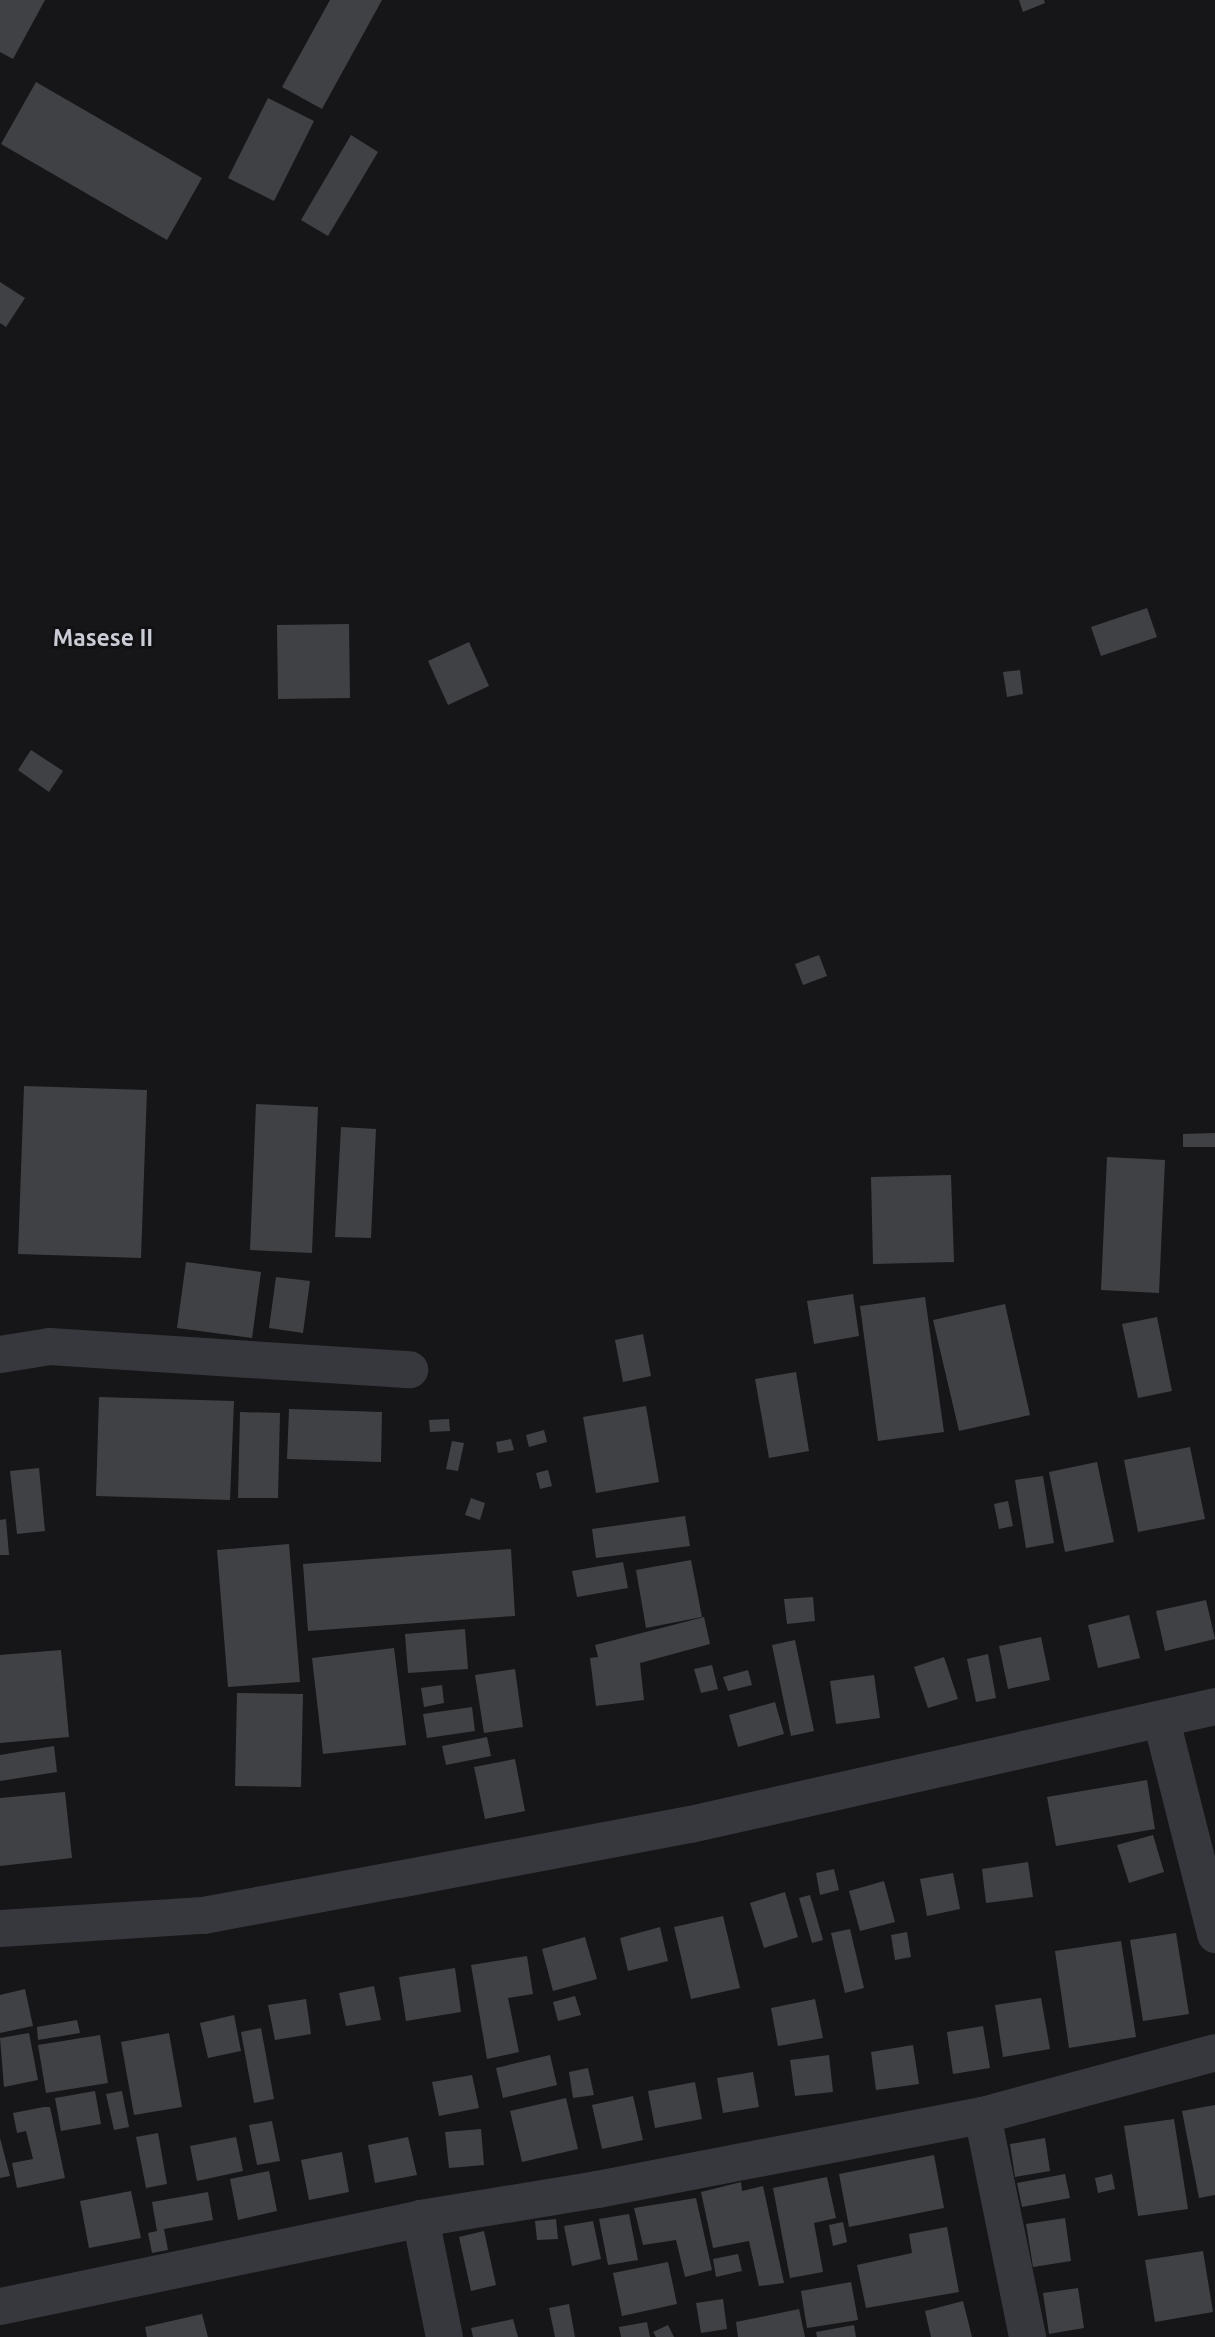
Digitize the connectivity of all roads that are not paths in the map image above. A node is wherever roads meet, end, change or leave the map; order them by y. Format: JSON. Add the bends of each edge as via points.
{"nodes":[{"id":1,"x":0,"y":1354,"type":"edge"},
{"id":2,"x":409,"y":1369,"type":"dead end"},
{"id":3,"x":1215,"y":1706,"type":"edge"},
{"id":4,"x":1161,"y":1720,"type":"junction"},
{"id":5,"x":0,"y":1927,"type":"edge"},
{"id":6,"x":1215,"y":1934,"type":"edge"},
{"id":7,"x":1215,"y":2052,"type":"edge"},
{"id":8,"x":982,"y":2115,"type":"junction"},
{"id":9,"x":420,"y":2218,"type":"junction"},
{"id":10,"x":0,"y":2306,"type":"edge"},
{"id":11,"x":444,"y":2337,"type":"edge"},
{"id":12,"x":1027,"y":2337,"type":"edge"}],
"edges":[{"from":1,"to":2,"type":"street","via":[[49,1346]]},
{"from":3,"to":4,"type":"street"},
{"from":4,"to":5,"type":"street","via":[[690,1824],[229,1910]]},
{"from":4,"to":6,"type":"street"},
{"from":7,"to":8,"type":"street"},
{"from":8,"to":9,"type":"street"},
{"from":8,"to":12,"type":"street"},
{"from":9,"to":10,"type":"street"},
{"from":9,"to":11,"type":"street"}]}
